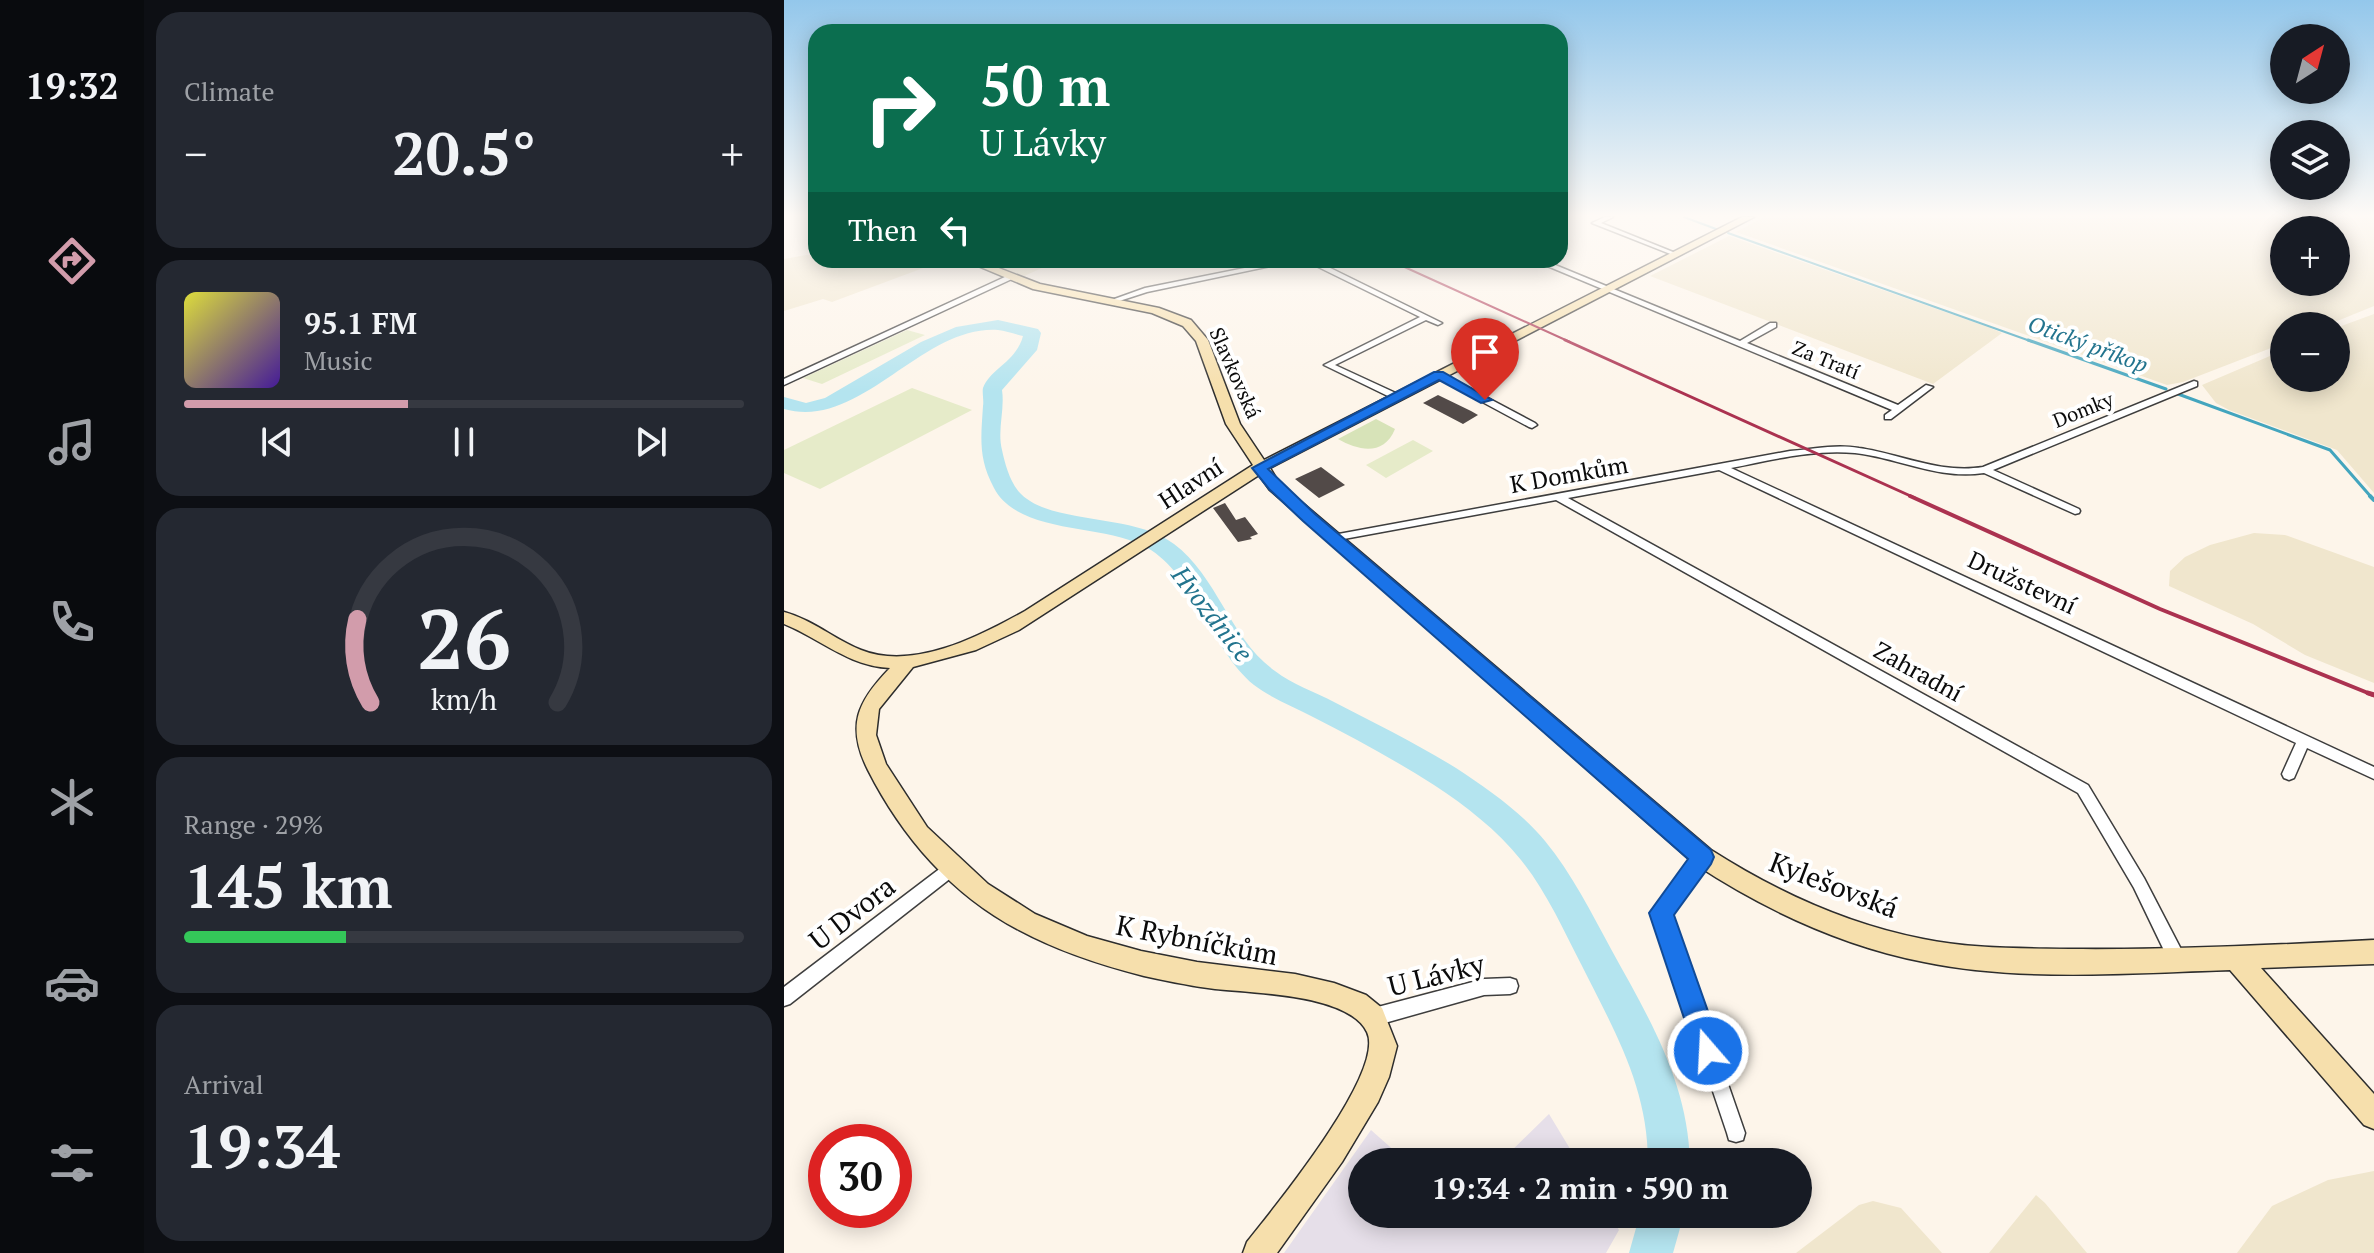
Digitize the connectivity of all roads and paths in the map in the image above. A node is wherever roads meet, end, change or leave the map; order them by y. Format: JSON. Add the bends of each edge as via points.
{"nodes":[{"id":1,"x":1004,"y":275,"type":"edge"},
{"id":2,"x":1218,"y":275,"type":"edge"},
{"id":3,"x":1340,"y":275,"type":"edge"},
{"id":4,"x":1573,"y":275,"type":"edge"},
{"id":5,"x":1634,"y":275,"type":"edge"},
{"id":6,"x":1010,"y":278,"type":"junction"},
{"id":7,"x":1606,"y":290,"type":"junction"},
{"id":8,"x":1110,"y":302,"type":"junction"},
{"id":9,"x":1426,"y":317,"type":"junction"},
{"id":10,"x":1438,"y":323,"type":"dead end"},
{"id":11,"x":1773,"y":325,"type":"dead end"},
{"id":12,"x":1740,"y":344,"type":"junction"},
{"id":13,"x":1439,"y":375,"type":"junction"},
{"id":14,"x":784,"y":382,"type":"edge"},
{"id":15,"x":2194,"y":384,"type":"dead end"},
{"id":16,"x":1929,"y":387,"type":"dead end"},
{"id":17,"x":1397,"y":397,"type":"junction"},
{"id":18,"x":1899,"y":409,"type":"junction"},
{"id":19,"x":1888,"y":417,"type":"dead end"},
{"id":20,"x":1532,"y":425,"type":"dead end"},
{"id":21,"x":1813,"y":452,"type":"joint"},
{"id":22,"x":1721,"y":467,"type":"junction"},
{"id":23,"x":1259,"y":468,"type":"junction"},
{"id":24,"x":1985,"y":470,"type":"junction"},
{"id":25,"x":1560,"y":498,"type":"junction"},
{"id":26,"x":2075,"y":511,"type":"dead end"},
{"id":27,"x":1333,"y":538,"type":"junction"},
{"id":28,"x":784,"y":618,"type":"edge"},
{"id":29,"x":907,"y":662,"type":"junction"},
{"id":30,"x":2304,"y":740,"type":"junction"},
{"id":31,"x":2374,"y":773,"type":"edge"},
{"id":32,"x":2289,"y":774,"type":"dead end"},
{"id":33,"x":1703,"y":857,"type":"junction"},
{"id":34,"x":951,"y":869,"type":"junction"},
{"id":35,"x":2374,"y":952,"type":"edge"},
{"id":36,"x":2235,"y":957,"type":"junction"},
{"id":37,"x":2178,"y":961,"type":"junction"},
{"id":38,"x":1510,"y":986,"type":"dead end"},
{"id":39,"x":784,"y":998,"type":"edge"},
{"id":40,"x":1374,"y":1017,"type":"junction"},
{"id":41,"x":2374,"y":1115,"type":"edge"},
{"id":42,"x":1736,"y":1133,"type":"dead end"},
{"id":43,"x":1258,"y":1253,"type":"edge"}],
"edges":[{"from":1,"to":6,"type":"main road","name":"Slavkovská"},
{"from":2,"to":8,"type":"street"},
{"from":3,"to":9,"type":"street"},
{"from":4,"to":7,"type":"street","name":"Za Tratí"},
{"from":5,"to":7,"type":"main road","name":"Hlavní"},
{"from":6,"to":8,"type":"main road","name":"Slavkovská"},
{"from":6,"to":14,"type":"street"},
{"from":7,"to":12,"type":"street","name":"Za Tratí"},
{"from":7,"to":13,"type":"main road","name":"Hlavní"},
{"from":8,"to":23,"type":"main road","name":"Slavkovská","via":[[1163,312],[1196,331],[1233,424]]},
{"from":9,"to":10,"type":"street"},
{"from":9,"to":17,"type":"street","via":[[1328,365]]},
{"from":11,"to":12,"type":"street","name":"Za Tratí"},
{"from":12,"to":18,"type":"street","name":"Za Tratí"},
{"from":13,"to":17,"type":"main road","name":"Hlavní"},
{"from":13,"to":20,"type":"street"},
{"from":15,"to":24,"type":"street","name":"Domky"},
{"from":16,"to":18,"type":"street"},
{"from":17,"to":23,"type":"main road","name":"Hlavní"},
{"from":18,"to":19,"type":"street"},
{"from":21,"to":22,"type":"street","name":"K Domkům"},
{"from":21,"to":24,"type":"street","name":"Domky","via":[[1863,451],[1949,472]]},
{"from":22,"to":25,"type":"street","name":"K Domkům"},
{"from":22,"to":30,"type":"street","name":"Družstevní"},
{"from":23,"to":27,"type":"main road","name":"Kylešovská"},
{"from":23,"to":29,"type":"main road","name":"Hlavní","via":[[993,636]]},
{"from":24,"to":26,"type":"street","name":"Domky"},
{"from":25,"to":27,"type":"street","name":"K Domkům"},
{"from":25,"to":37,"type":"street","name":"Zahradní","via":[[2083,789]]},
{"from":27,"to":33,"type":"main road","name":"Kylešovská"},
{"from":28,"to":29,"type":"main road","name":"Hlavní","via":[[857,655]]},
{"from":29,"to":34,"type":"main road","name":"K Rybníčkům","via":[[870,708],[864,739],[899,806]]},
{"from":30,"to":31,"type":"street","name":"Družstevní"},
{"from":30,"to":32,"type":"street"},
{"from":33,"to":37,"type":"main road","name":"Kylešovská","via":[[1787,906],[1923,950],[2017,960]]},
{"from":33,"to":42,"type":"street","via":[[1661,913]]},
{"from":34,"to":39,"type":"street","name":"U Dvora"},
{"from":34,"to":40,"type":"main road","name":"K Rybníčkům","via":[[1006,909],[1100,953],[1311,991],[1348,1000]]},
{"from":35,"to":36,"type":"main road","name":"Kylešovská"},
{"from":36,"to":37,"type":"main road","name":"Kylešovská"},
{"from":36,"to":41,"type":"main road"},
{"from":38,"to":40,"type":"street","name":"U Lávky","via":[[1484,987]]},
{"from":40,"to":43,"type":"main road","via":[[1384,1050],[1374,1080],[1324,1162]]}]}
